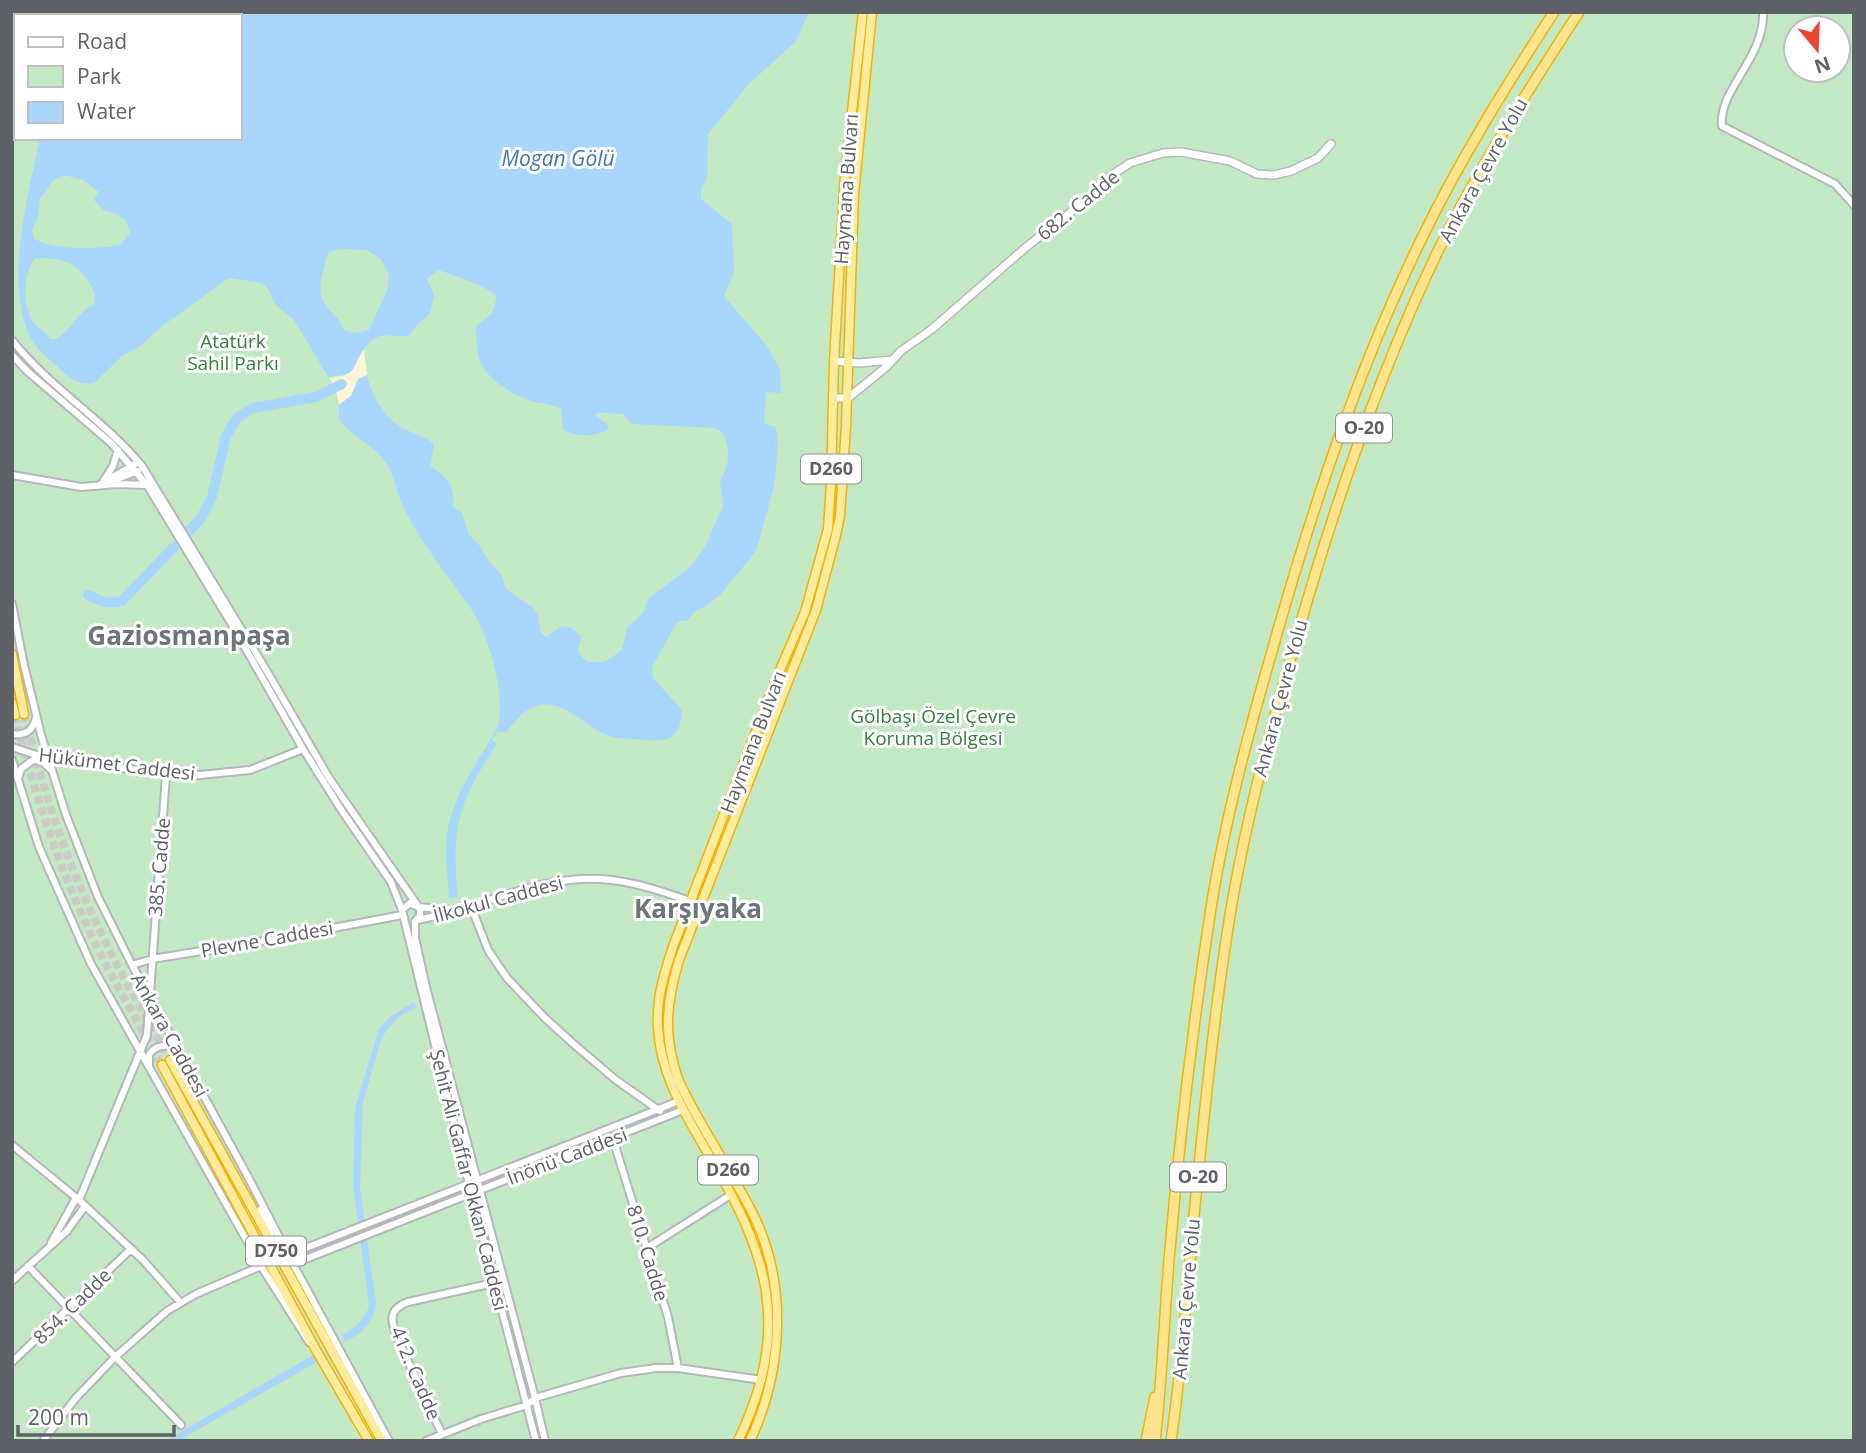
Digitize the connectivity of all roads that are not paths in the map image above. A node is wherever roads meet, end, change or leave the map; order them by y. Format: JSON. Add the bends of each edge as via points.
{"nodes":[{"id":1,"x":863,"y":12,"type":"edge"},
{"id":2,"x":872,"y":12,"type":"edge"},
{"id":3,"x":1553,"y":12,"type":"edge"},
{"id":4,"x":1579,"y":12,"type":"edge"},
{"id":5,"x":1763,"y":12,"type":"edge"},
{"id":6,"x":1331,"y":144,"type":"dead end"},
{"id":7,"x":1854,"y":205,"type":"edge"},
{"id":8,"x":12,"y":340,"type":"edge"},
{"id":9,"x":12,"y":355,"type":"edge"},
{"id":10,"x":893,"y":360,"type":"junction"},
{"id":11,"x":834,"y":361,"type":"junction"},
{"id":12,"x":849,"y":363,"type":"junction"},
{"id":13,"x":833,"y":398,"type":"junction"},
{"id":14,"x":848,"y":398,"type":"junction"},
{"id":15,"x":118,"y":450,"type":"junction"},
{"id":16,"x":132,"y":465,"type":"junction"},
{"id":17,"x":141,"y":471,"type":"junction"},
{"id":18,"x":12,"y":475,"type":"edge"},
{"id":19,"x":147,"y":485,"type":"junction"},
{"id":20,"x":97,"y":486,"type":"junction"},
{"id":21,"x":12,"y":604,"type":"edge"},
{"id":22,"x":12,"y":654,"type":"edge"},
{"id":23,"x":12,"y":703,"type":"edge"},
{"id":24,"x":36,"y":715,"type":"junction"},
{"id":25,"x":12,"y":734,"type":"edge"},
{"id":26,"x":12,"y":747,"type":"edge"},
{"id":27,"x":303,"y":749,"type":"junction"},
{"id":28,"x":48,"y":759,"type":"junction"},
{"id":29,"x":12,"y":760,"type":"edge"},
{"id":30,"x":166,"y":775,"type":"junction"},
{"id":31,"x":17,"y":780,"type":"junction"},
{"id":32,"x":55,"y":780,"type":"junction"},
{"id":33,"x":691,"y":902,"type":"junction"},
{"id":34,"x":701,"y":905,"type":"junction"},
{"id":35,"x":471,"y":906,"type":"junction"},
{"id":36,"x":418,"y":907,"type":"junction"},
{"id":37,"x":453,"y":911,"type":"junction"},
{"id":38,"x":403,"y":915,"type":"junction"},
{"id":39,"x":416,"y":920,"type":"junction"},
{"id":40,"x":152,"y":959,"type":"junction"},
{"id":41,"x":132,"y":965,"type":"junction"},
{"id":42,"x":150,"y":998,"type":"junction"},
{"id":43,"x":148,"y":1030,"type":"junction"},
{"id":44,"x":129,"y":1034,"type":"junction"},
{"id":45,"x":181,"y":1054,"type":"junction"},
{"id":46,"x":141,"y":1055,"type":"junction"},
{"id":47,"x":149,"y":1070,"type":"junction"},
{"id":48,"x":133,"y":1073,"type":"junction"},
{"id":49,"x":681,"y":1105,"type":"junction"},
{"id":50,"x":658,"y":1110,"type":"junction"},
{"id":51,"x":667,"y":1117,"type":"junction"},
{"id":52,"x":612,"y":1139,"type":"junction"},
{"id":53,"x":12,"y":1145,"type":"edge"},
{"id":54,"x":473,"y":1182,"type":"junction"},
{"id":55,"x":475,"y":1191,"type":"junction"},
{"id":56,"x":732,"y":1194,"type":"junction"},
{"id":57,"x":77,"y":1199,"type":"junction"},
{"id":58,"x":85,"y":1206,"type":"junction"},
{"id":59,"x":373,"y":1220,"type":"junction"},
{"id":60,"x":351,"y":1228,"type":"junction"},
{"id":61,"x":375,"y":1230,"type":"junction"},
{"id":62,"x":354,"y":1239,"type":"junction"},
{"id":63,"x":50,"y":1244,"type":"junction"},
{"id":64,"x":647,"y":1248,"type":"junction"},
{"id":65,"x":131,"y":1249,"type":"junction"},
{"id":66,"x":284,"y":1257,"type":"junction"},
{"id":67,"x":293,"y":1264,"type":"junction"},
{"id":68,"x":28,"y":1266,"type":"junction"},
{"id":69,"x":261,"y":1266,"type":"junction"},
{"id":70,"x":12,"y":1281,"type":"edge"},
{"id":71,"x":499,"y":1282,"type":"junction"},
{"id":72,"x":180,"y":1302,"type":"junction"},
{"id":73,"x":68,"y":1309,"type":"junction"},
{"id":74,"x":316,"y":1349,"type":"junction"},
{"id":75,"x":1163,"y":1350,"type":"junction"},
{"id":76,"x":114,"y":1358,"type":"junction"},
{"id":77,"x":12,"y":1362,"type":"edge"},
{"id":78,"x":678,"y":1368,"type":"junction"},
{"id":79,"x":766,"y":1380,"type":"junction"},
{"id":80,"x":535,"y":1398,"type":"junction"},
{"id":81,"x":527,"y":1405,"type":"junction"},
{"id":82,"x":181,"y":1426,"type":"dead end"},
{"id":83,"x":442,"y":1434,"type":"junction"},
{"id":84,"x":43,"y":1441,"type":"edge"},
{"id":85,"x":369,"y":1441,"type":"edge"},
{"id":86,"x":382,"y":1441,"type":"edge"},
{"id":87,"x":389,"y":1441,"type":"edge"},
{"id":88,"x":427,"y":1441,"type":"edge"},
{"id":89,"x":536,"y":1441,"type":"edge"},
{"id":90,"x":545,"y":1441,"type":"edge"},
{"id":91,"x":738,"y":1441,"type":"edge"},
{"id":92,"x":750,"y":1441,"type":"edge"},
{"id":93,"x":1146,"y":1441,"type":"edge"},
{"id":94,"x":1155,"y":1441,"type":"edge"},
{"id":95,"x":1171,"y":1441,"type":"edge"}],
"edges":[{"from":1,"to":11,"type":"highway","name":"Haymana Bulvarı","number":"D260","via":[[845,176]]},
{"from":2,"to":12,"type":"highway","name":"Haymana Bulvarı","number":"D260","via":[[853,194]]},
{"from":3,"to":75,"type":"highway","name":"Ankara Çevre Yolu","number":"O-20","via":[[1439,205],[1375,342],[1299,555],[1230,809],[1211,908],[1174,1209]]},
{"from":4,"to":95,"type":"highway","name":"Ankara Çevre Yolu","number":"O-20","via":[[1456,216],[1405,322],[1318,562],[1290,659],[1250,812],[1230,915]]},
{"from":5,"to":7,"type":"street","via":[[1759,44],[1724,105],[1722,126],[1835,184]]},
{"from":6,"to":10,"type":"main road","name":"682. Cadde","via":[[1318,158],[1274,175],[1257,174],[1230,160],[1181,152],[1130,163]]},
{"from":8,"to":17,"type":"street","name":"Şehit Ali Gaffar Okkan Caddesi","via":[[44,375],[113,434]]},
{"from":9,"to":15,"type":"street","name":"Şehit Ali Gaffar Okkan Caddesi"},
{"from":10,"to":12,"type":"main road"},
{"from":10,"to":14,"type":"main road","name":"682. Cadde"},
{"from":11,"to":12,"type":"main road"},
{"from":11,"to":13,"type":"highway","name":"Haymana Bulvarı","number":"D260"},
{"from":12,"to":14,"type":"highway","name":"Haymana Bulvarı","number":"D260"},
{"from":13,"to":14,"type":"main road"},
{"from":13,"to":33,"type":"highway","name":"Haymana Bulvarı","number":"D260","via":[[830,517],[809,599]]},
{"from":14,"to":34,"type":"highway","name":"Haymana Bulvarı","number":"D260","via":[[840,516],[823,589]]},
{"from":15,"to":16,"type":"street","name":"Şehit Ali Gaffar Okkan Caddesi"},
{"from":15,"to":20,"type":"street","via":[[110,472]]},
{"from":16,"to":17,"type":"street","name":"Şehit Ali Gaffar Okkan Caddesi"},
{"from":16,"to":20,"type":"street"},
{"from":17,"to":19,"type":"street","name":"Şehit Ali Gaffar Okkan Caddesi"},
{"from":17,"to":20,"type":"street"},
{"from":17,"to":36,"type":"street","name":"Şehit Ali Gaffar Okkan Caddesi","via":[[329,778]]},
{"from":18,"to":20,"type":"street"},
{"from":19,"to":20,"type":"street"},
{"from":19,"to":27,"type":"street","name":"Şehit Ali Gaffar Okkan Caddesi"},
{"from":21,"to":24,"type":"street","name":"Ankara Caddesi"},
{"from":22,"to":23,"type":"highway","via":[[20,715]]},
{"from":24,"to":25,"type":"street","via":[[31,730]]},
{"from":24,"to":28,"type":"street","name":"Ankara Caddesi"},
{"from":26,"to":28,"type":"street","name":"Hükümet Caddesi"},
{"from":27,"to":30,"type":"street","name":"Hükümet Caddesi","via":[[240,772]]},
{"from":27,"to":38,"type":"street","name":"Şehit Ali Gaffar Okkan Caddesi","via":[[391,882]]},
{"from":28,"to":30,"type":"street","name":"Hükümet Caddesi"},
{"from":28,"to":32,"type":"street","name":"Ankara Caddesi"},
{"from":29,"to":31,"type":"street","name":"Ankara Caddesi"},
{"from":30,"to":40,"type":"street","name":"385. Cadde"},
{"from":31,"to":32,"type":"street","via":[[25,765],[36,760],[46,764]]},
{"from":31,"to":44,"type":"street","name":"Ankara Caddesi","via":[[65,910]]},
{"from":32,"to":41,"type":"street","name":"Ankara Caddesi","via":[[98,897]]},
{"from":33,"to":34,"type":"street","name":"İlkokul Caddesi"},
{"from":33,"to":35,"type":"street","name":"İlkokul Caddesi","via":[[595,878],[550,883]]},
{"from":33,"to":49,"type":"highway","name":"Haymana Bulvarı","number":"D260","via":[[666,968],[657,1018],[662,1057]]},
{"from":34,"to":79,"type":"highway","name":"Haymana Bulvarı","number":"D260","via":[[670,991],[669,1045],[686,1096],[749,1207],[773,1271],[777,1309],[774,1365]]},
{"from":35,"to":37,"type":"street","name":"İlkokul Caddesi"},
{"from":35,"to":50,"type":"street","via":[[488,950],[507,978],[577,1047]]},
{"from":36,"to":37,"type":"street"},
{"from":36,"to":38,"type":"street","via":[[406,905]]},
{"from":36,"to":39,"type":"street","name":"Şehit Ali Gaffar Okkan Caddesi"},
{"from":37,"to":39,"type":"street","name":"İlkokul Caddesi"},
{"from":38,"to":39,"type":"street","via":[[408,922]]},
{"from":38,"to":40,"type":"street","name":"Plevne Caddesi"},
{"from":38,"to":54,"type":"street","name":"Şehit Ali Gaffar Okkan Caddesi"},
{"from":39,"to":54,"type":"street","name":"Şehit Ali Gaffar Okkan Caddesi","via":[[415,938]]},
{"from":40,"to":41,"type":"street","name":"Plevne Caddesi"},
{"from":40,"to":42,"type":"street","name":"385. Cadde"},
{"from":41,"to":42,"type":"street","name":"Ankara Caddesi"},
{"from":42,"to":43,"type":"street","name":"385. Cadde"},
{"from":42,"to":45,"type":"street","name":"Ankara Caddesi"},
{"from":43,"to":44,"type":"street","via":[[138,1040]]},
{"from":43,"to":46,"type":"street","name":"385. Cadde"},
{"from":44,"to":46,"type":"street","name":"Ankara Caddesi"},
{"from":45,"to":47,"type":"street","via":[[171,1046],[158,1047],[149,1055]]},
{"from":45,"to":66,"type":"street","name":"Ankara Caddesi","via":[[247,1175]]},
{"from":46,"to":47,"type":"street","name":"Ankara Caddesi"},
{"from":46,"to":48,"type":"street","name":"385. Cadde"},
{"from":47,"to":48,"type":"street","via":[[141,1067]]},
{"from":47,"to":69,"type":"street","name":"Ankara Caddesi"},
{"from":48,"to":57,"type":"street","name":"385. Cadde"},
{"from":49,"to":50,"type":"street"},
{"from":49,"to":51,"type":"street","name":"İnönü Caddesi"},
{"from":49,"to":56,"type":"highway","name":"Haymana Bulvarı","number":"D260"},
{"from":50,"to":51,"type":"street"},
{"from":50,"to":54,"type":"street"},
{"from":51,"to":52,"type":"street","name":"İnönü Caddesi"},
{"from":52,"to":55,"type":"street","name":"İnönü Caddesi"},
{"from":52,"to":64,"type":"street","name":"810. Cadde"},
{"from":53,"to":57,"type":"street"},
{"from":54,"to":55,"type":"street","name":"Şehit Ali Gaffar Okkan Caddesi"},
{"from":54,"to":59,"type":"street"},
{"from":55,"to":61,"type":"street","name":"İnönü Caddesi"},
{"from":55,"to":71,"type":"street","name":"Şehit Ali Gaffar Okkan Caddesi"},
{"from":56,"to":64,"type":"street"},
{"from":56,"to":79,"type":"highway","name":"Haymana Bulvarı","number":"D260","via":[[751,1234],[766,1285]]},
{"from":57,"to":58,"type":"street"},
{"from":57,"to":63,"type":"street","name":"385. Cadde"},
{"from":58,"to":63,"type":"street","via":[[67,1231]]},
{"from":58,"to":65,"type":"street"},
{"from":59,"to":60,"type":"street"},
{"from":59,"to":61,"type":"street"},
{"from":60,"to":62,"type":"street"},
{"from":60,"to":66,"type":"street"},
{"from":61,"to":62,"type":"street","name":"İnönü Caddesi"},
{"from":62,"to":67,"type":"street","name":"İnönü Caddesi"},
{"from":63,"to":68,"type":"street"},
{"from":64,"to":78,"type":"street","name":"810. Cadde"},
{"from":65,"to":72,"type":"street"},
{"from":65,"to":73,"type":"street","name":"854. Cadde"},
{"from":66,"to":67,"type":"street"},
{"from":66,"to":74,"type":"highway","number":"D750","via":[[166,1062]]},
{"from":66,"to":86,"type":"highway","number":"D750"},
{"from":67,"to":87,"type":"street"},
{"from":68,"to":70,"type":"street"},
{"from":68,"to":73,"type":"street"},
{"from":69,"to":72,"type":"street"},
{"from":69,"to":74,"type":"street","name":"Ankara Caddesi"},
{"from":71,"to":80,"type":"street","name":"Şehit Ali Gaffar Okkan Caddesi"},
{"from":71,"to":81,"type":"street","name":"Şehit Ali Gaffar Okkan Caddesi"},
{"from":71,"to":83,"type":"street","name":"412. Cadde","via":[[408,1302],[393,1312],[398,1340]]},
{"from":72,"to":76,"type":"street"},
{"from":73,"to":76,"type":"street"},
{"from":73,"to":77,"type":"street","name":"854. Cadde"},
{"from":74,"to":85,"type":"highway","number":"D750"},
{"from":75,"to":93,"type":"highway"},
{"from":75,"to":94,"type":"highway","name":"Ankara Çevre Yolu","number":"O-20"},
{"from":76,"to":82,"type":"street"},
{"from":76,"to":84,"type":"street"},
{"from":78,"to":79,"type":"street"},
{"from":78,"to":80,"type":"street","via":[[621,1373]]},
{"from":79,"to":91,"type":"highway","name":"Haymana Bulvarı","number":"D260"},
{"from":79,"to":92,"type":"highway","name":"Haymana Bulvarı","number":"D260","via":[[762,1414]]},
{"from":80,"to":81,"type":"street"},
{"from":80,"to":90,"type":"street","name":"Şehit Ali Gaffar Okkan Caddesi"},
{"from":81,"to":83,"type":"street"},
{"from":81,"to":89,"type":"street","name":"Şehit Ali Gaffar Okkan Caddesi"},
{"from":83,"to":88,"type":"street"}]}
